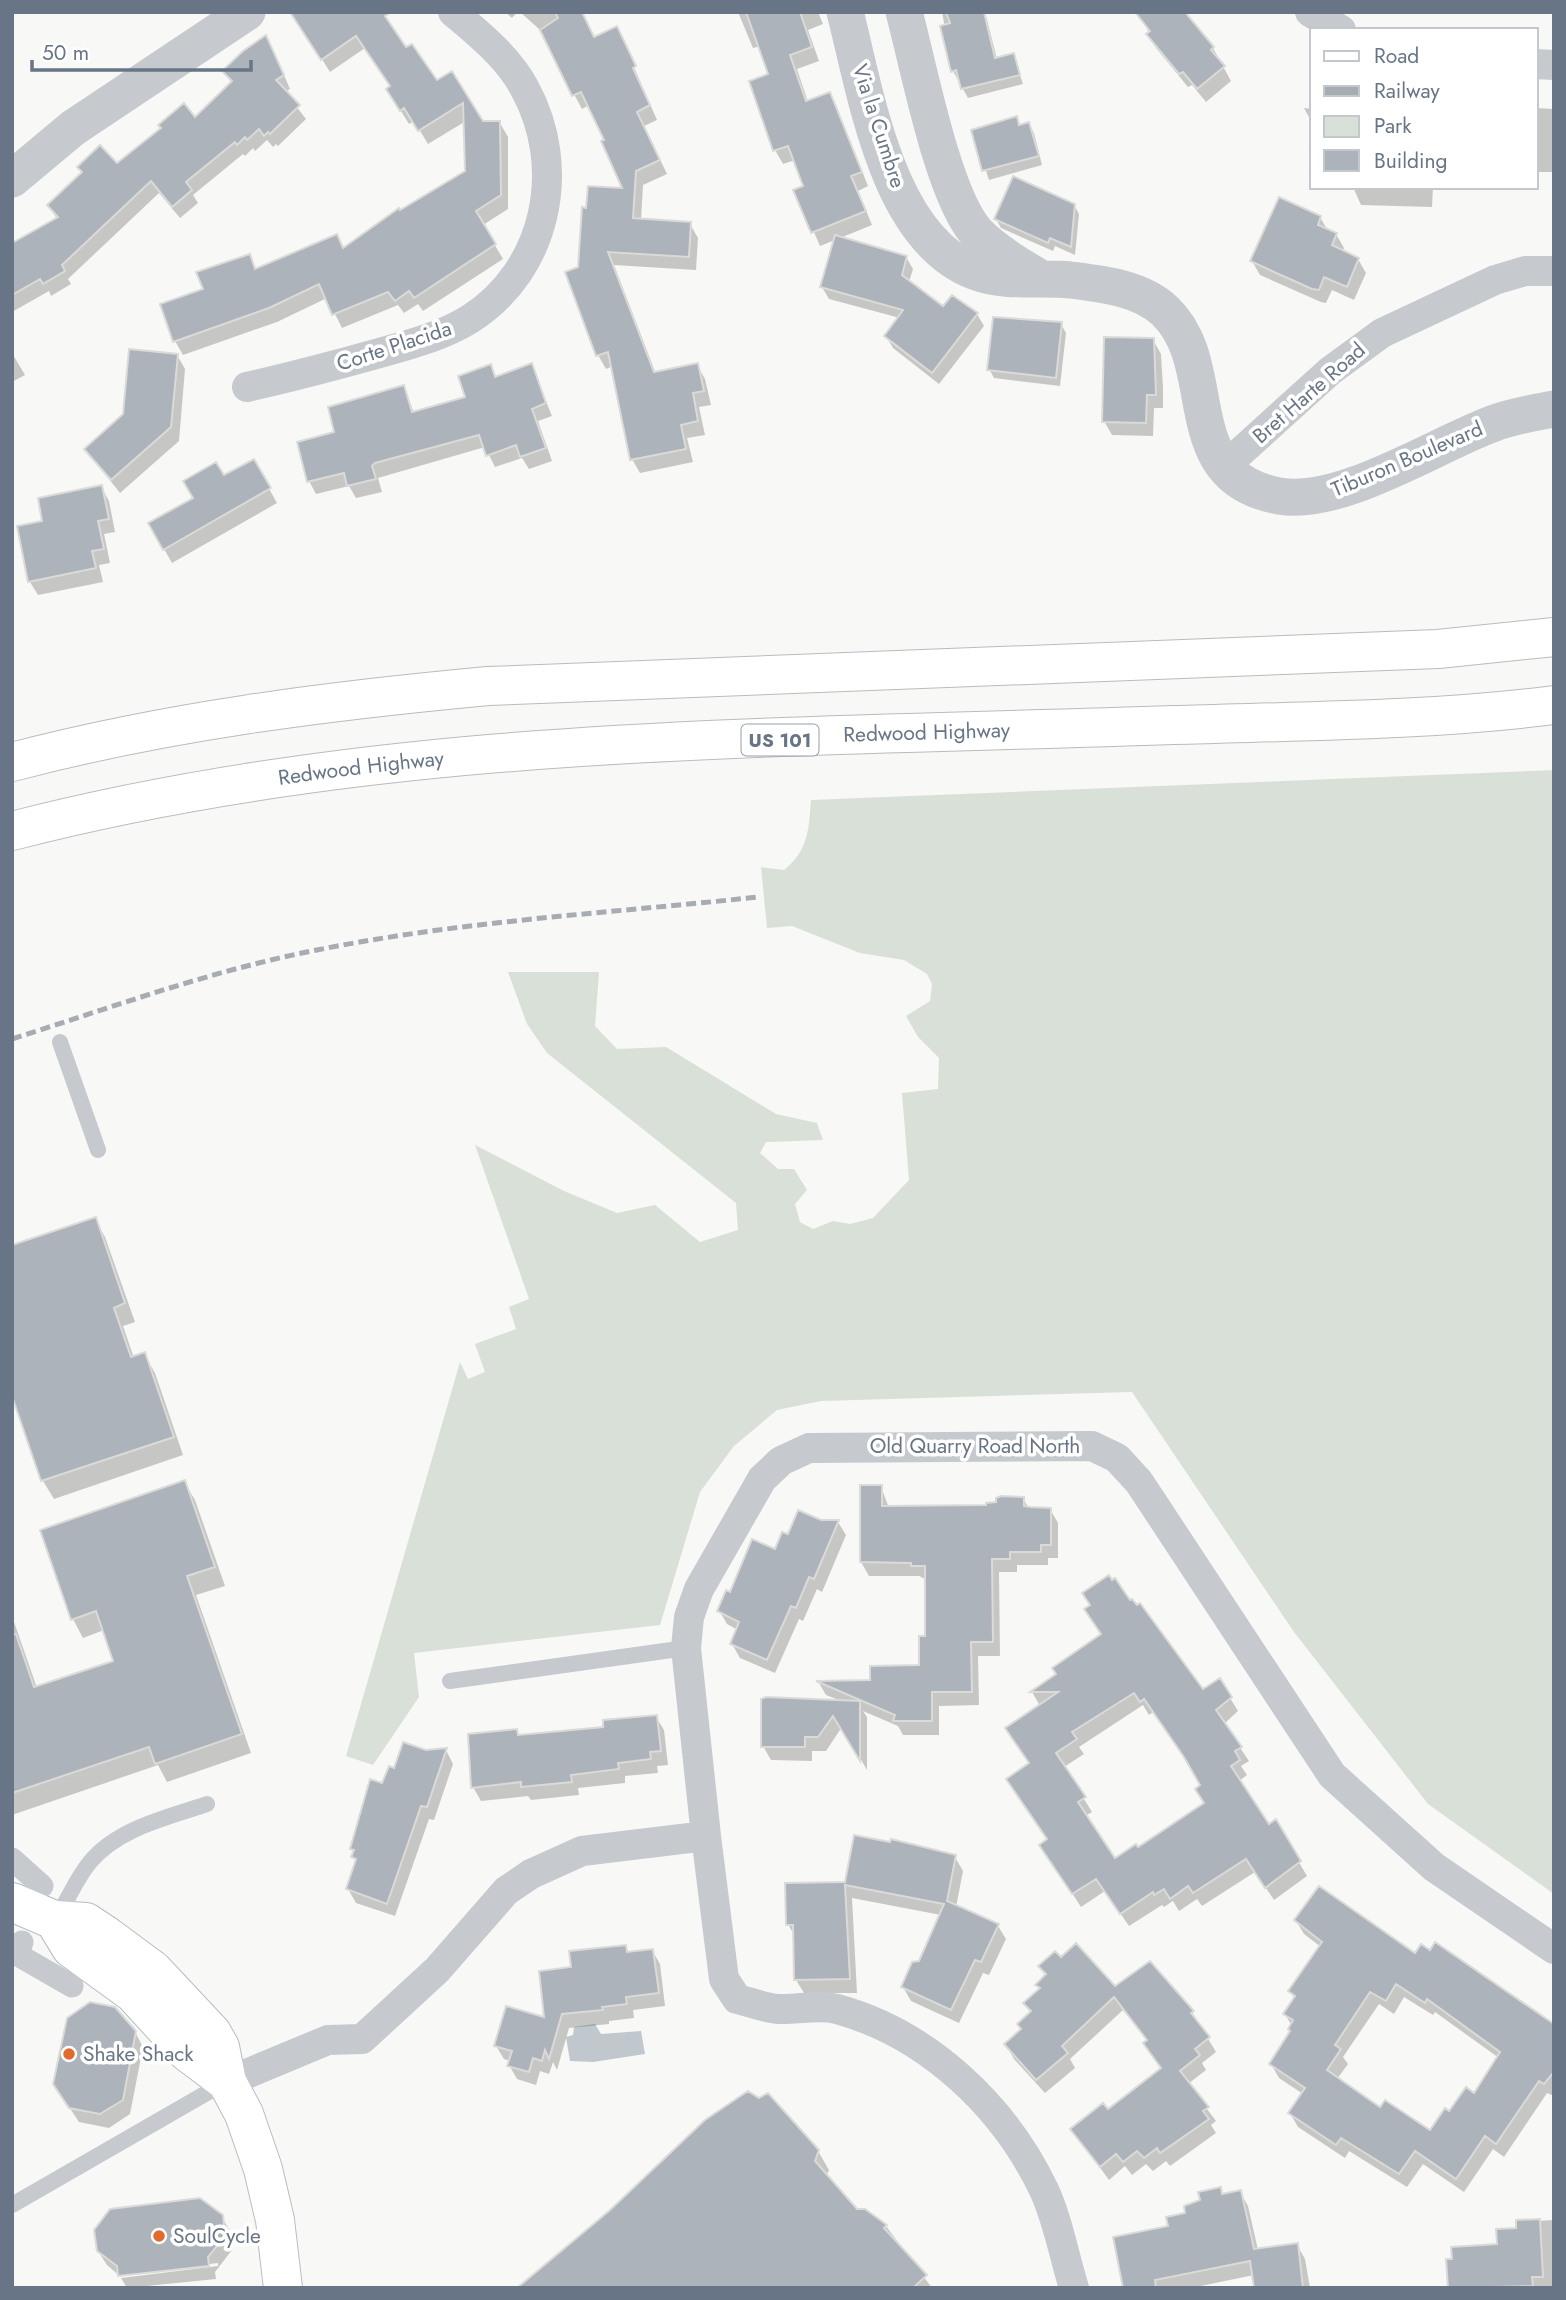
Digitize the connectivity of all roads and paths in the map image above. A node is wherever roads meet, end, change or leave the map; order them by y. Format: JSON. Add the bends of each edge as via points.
{"nodes":[{"id":1,"x":247,"y":12,"type":"edge"},
{"id":2,"x":453,"y":12,"type":"edge"},
{"id":3,"x":845,"y":12,"type":"edge"},
{"id":4,"x":904,"y":12,"type":"edge"},
{"id":5,"x":1310,"y":12,"type":"edge"},
{"id":6,"x":1338,"y":28,"type":"edge"},
{"id":7,"x":12,"y":179,"type":"edge"},
{"id":8,"x":1554,"y":271,"type":"edge"},
{"id":9,"x":1037,"y":276,"type":"junction"},
{"id":10,"x":247,"y":387,"type":"dead end"},
{"id":11,"x":1554,"y":409,"type":"edge"},
{"id":12,"x":1224,"y":467,"type":"junction"},
{"id":13,"x":1554,"y":637,"type":"edge"},
{"id":14,"x":1554,"y":705,"type":"edge"},
{"id":15,"x":12,"y":762,"type":"edge"},
{"id":16,"x":12,"y":831,"type":"edge"},
{"id":17,"x":60,"y":1042,"type":"dead end"},
{"id":18,"x":98,"y":1150,"type":"dead end"},
{"id":19,"x":686,"y":1648,"type":"junction"},
{"id":20,"x":450,"y":1681,"type":"dead end"},
{"id":21,"x":206,"y":1804,"type":"dead end"},
{"id":22,"x":706,"y":1836,"type":"junction"},
{"id":23,"x":12,"y":1859,"type":"edge"},
{"id":24,"x":36,"y":1903,"type":"edge"},
{"id":25,"x":22,"y":1942,"type":"dead end"},
{"id":26,"x":1554,"y":1948,"type":"edge"},
{"id":27,"x":72,"y":1986,"type":"dead end"},
{"id":28,"x":227,"y":2082,"type":"junction"},
{"id":29,"x":12,"y":2205,"type":"edge"},
{"id":30,"x":283,"y":2288,"type":"edge"},
{"id":31,"x":1074,"y":2288,"type":"edge"}],
"edges":[{"from":1,"to":7,"type":"street","via":[[73,128]]},
{"from":2,"to":10,"type":"street","name":"Corte Placida","via":[[509,65],[536,110],[547,157],[546,205],[521,269],[491,304],[450,330],[317,371]]},
{"from":3,"to":9,"type":"street","name":"Via la Cumbre","via":[[888,166],[918,223],[950,257],[977,272],[1009,279]]},
{"from":4,"to":9,"type":"street","name":"Via la Cumbre","via":[[961,207],[985,240]]},
{"from":5,"to":6,"type":"street"},
{"from":8,"to":12,"type":"street","name":"Bret Harte Road","via":[[1525,271],[1495,280],[1382,333],[1330,371]]},
{"from":9,"to":12,"type":"street","name":"Via la Cumbre","via":[[1114,287],[1162,308],[1189,347],[1203,420]]},
{"from":11,"to":12,"type":"street","name":"Tiburon Boulevard","via":[[1494,423],[1347,487],[1312,496],[1268,493],[1239,480]]},
{"from":13,"to":15,"type":"main road","via":[[1413,650],[488,686],[234,715]]},
{"from":14,"to":16,"type":"main road","name":"Redwood Highway","number":"US 101","via":[[1391,717],[440,756],[227,784]]},
{"from":17,"to":18,"type":"lane"},
{"from":19,"to":20,"type":"lane"},
{"from":19,"to":22,"type":"street","name":"Old Quarry Road North"},
{"from":19,"to":26,"type":"street","name":"Old Quarry Road North","via":[[689,1617],[699,1589],[762,1479],[781,1461],[809,1448],[1092,1446],[1117,1458],[1139,1482],[1332,1775],[1434,1867]]},
{"from":21,"to":24,"type":"lane","via":[[110,1843]]},
{"from":22,"to":28,"type":"street","via":[[582,1851],[531,1874],[506,1891],[437,1970],[362,2039],[328,2040]]},
{"from":22,"to":31,"type":"street","name":"Old Quarry Road North","via":[[724,1979],[737,1999],[776,2009],[835,2008],[899,2033],[950,2067],[984,2101],[1027,2157],[1046,2193]]},
{"from":23,"to":24,"type":"street"},
{"from":24,"to":28,"type":"main road","via":[[71,1948],[132,1993],[198,2062]]},
{"from":25,"to":27,"type":"street","via":[[18,1955]]},
{"from":28,"to":29,"type":"lane"},
{"from":28,"to":30,"type":"main road","via":[[262,2169],[275,2220]]}]}
